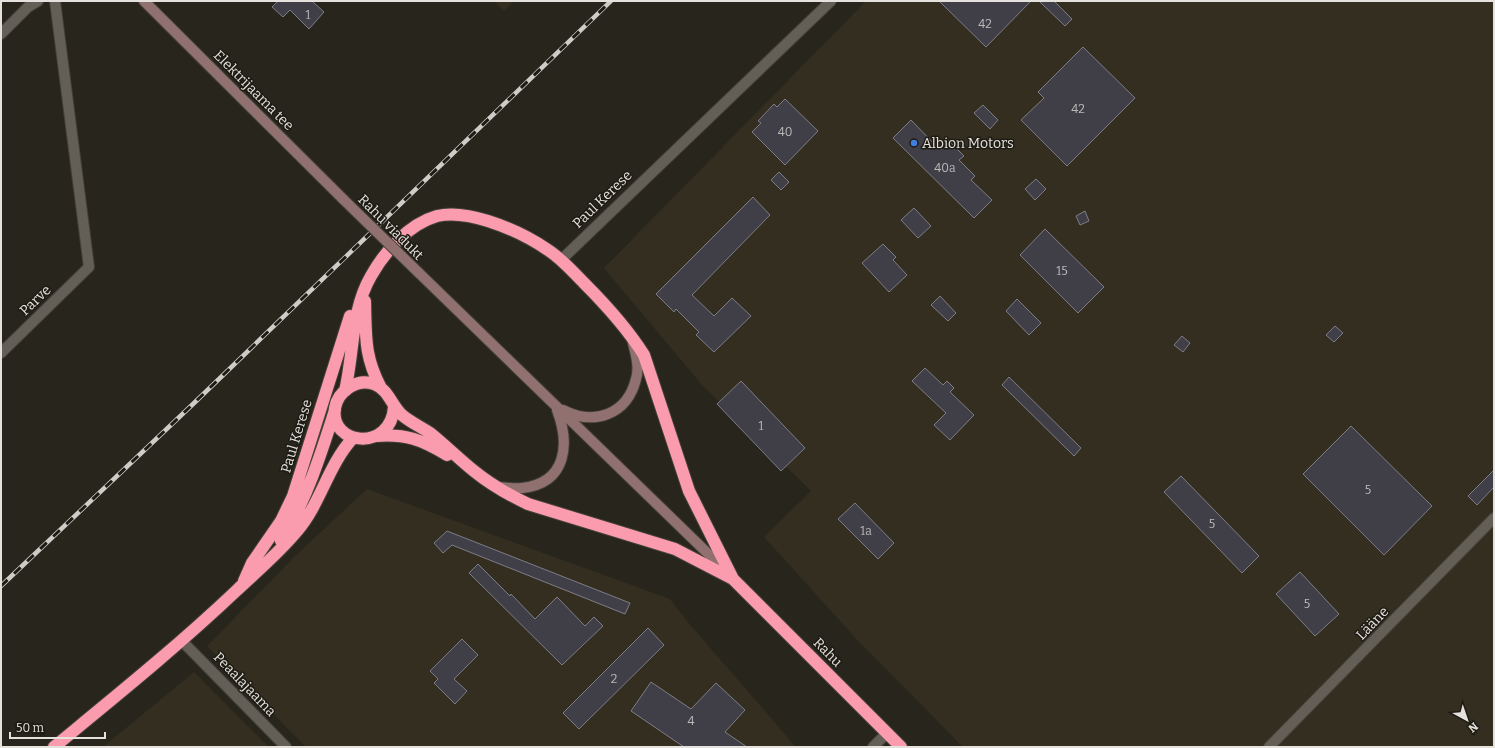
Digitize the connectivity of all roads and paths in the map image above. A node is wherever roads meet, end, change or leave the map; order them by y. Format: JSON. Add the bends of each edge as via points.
{"nodes":[{"id":1,"x":38,"y":1,"type":"edge"},
{"id":2,"x":55,"y":1,"type":"edge"},
{"id":3,"x":144,"y":1,"type":"edge"},
{"id":4,"x":831,"y":1,"type":"edge"},
{"id":5,"x":1,"y":34,"type":"edge"},
{"id":6,"x":344,"y":200,"type":"joint"},
{"id":7,"x":561,"y":260,"type":"junction"},
{"id":8,"x":366,"y":284,"type":"junction"},
{"id":9,"x":631,"y":335,"type":"junction"},
{"id":10,"x":1,"y":353,"type":"edge"},
{"id":11,"x":381,"y":388,"type":"junction"},
{"id":12,"x":345,"y":390,"type":"junction"},
{"id":13,"x":555,"y":406,"type":"junction"},
{"id":14,"x":394,"y":407,"type":"junction"},
{"id":15,"x":335,"y":409,"type":"junction"},
{"id":16,"x":376,"y":436,"type":"junction"},
{"id":17,"x":353,"y":438,"type":"junction"},
{"id":18,"x":467,"y":465,"type":"junction"},
{"id":19,"x":497,"y":487,"type":"junction"},
{"id":20,"x":1494,"y":518,"type":"edge"},
{"id":21,"x":262,"y":568,"type":"junction"},
{"id":22,"x":733,"y":578,"type":"junction"},
{"id":23,"x":242,"y":586,"type":"junction"},
{"id":24,"x":182,"y":641,"type":"junction"},
{"id":25,"x":887,"y":733,"type":"junction"},
{"id":26,"x":54,"y":747,"type":"edge"},
{"id":27,"x":286,"y":747,"type":"edge"},
{"id":28,"x":873,"y":747,"type":"edge"},
{"id":29,"x":901,"y":747,"type":"edge"},
{"id":30,"x":1269,"y":747,"type":"edge"}],
"edges":[{"from":1,"to":5,"type":"street","via":[[28,7]]},
{"from":2,"to":10,"type":"street","name":"Parve","via":[[89,267]]},
{"from":3,"to":6,"type":"street","name":"Elektrijaama tee"},
{"from":4,"to":7,"type":"street","name":"Paul Kerese"},
{"from":6,"to":13,"type":"street","name":"Rahu viadukt","bridge":true},
{"from":7,"to":8,"type":"highway","name":"Paul Kerese","via":[[525,236],[504,226],[477,218],[438,216],[419,225],[391,248]]},
{"from":7,"to":9,"type":"highway"},
{"from":8,"to":11,"type":"highway","name":"Paul Kerese","via":[[366,339],[370,365]]},
{"from":8,"to":12,"type":"highway","name":"Paul Kerese","via":[[353,332],[350,371]]},
{"from":8,"to":23,"type":"highway","name":"Paul Kerese","via":[[355,301],[293,496],[281,520],[252,563]]},
{"from":9,"to":13,"type":"street","via":[[637,362],[637,378],[624,402],[610,413],[597,418],[583,417]]},
{"from":9,"to":22,"type":"highway","via":[[644,355],[689,491]]},
{"from":11,"to":12,"type":"highway","via":[[366,382]]},
{"from":11,"to":14,"type":"highway","via":[[387,393]]},
{"from":12,"to":15,"type":"highway"},
{"from":13,"to":19,"type":"street","via":[[564,434],[565,447],[556,470],[535,486],[521,489]]},
{"from":13,"to":22,"type":"street","name":"Rahu viadukt"},
{"from":14,"to":16,"type":"highway","via":[[390,423]]},
{"from":14,"to":18,"type":"highway"},
{"from":15,"to":17,"type":"highway","via":[[339,425]]},
{"from":15,"to":21,"type":"highway","name":"Paul Kerese","via":[[320,456],[291,524]]},
{"from":16,"to":17,"type":"highway","via":[[367,439]]},
{"from":16,"to":18,"type":"highway","via":[[411,437]]},
{"from":17,"to":21,"type":"highway","name":"Paul Kerese","via":[[335,461],[305,521]]},
{"from":18,"to":19,"type":"highway"},
{"from":19,"to":22,"type":"highway","via":[[528,504],[675,549]]},
{"from":20,"to":30,"type":"street","name":"Lääne"},
{"from":21,"to":23,"type":"highway","name":"Paul Kerese"},
{"from":22,"to":25,"type":"highway","name":"Rahu"},
{"from":23,"to":24,"type":"highway","name":"Paul Kerese"},
{"from":24,"to":26,"type":"highway","name":"Paul Kerese"},
{"from":24,"to":27,"type":"street","name":"Peaalajaama"},
{"from":25,"to":28,"type":"street"},
{"from":25,"to":29,"type":"highway","name":"Rahu"}]}
